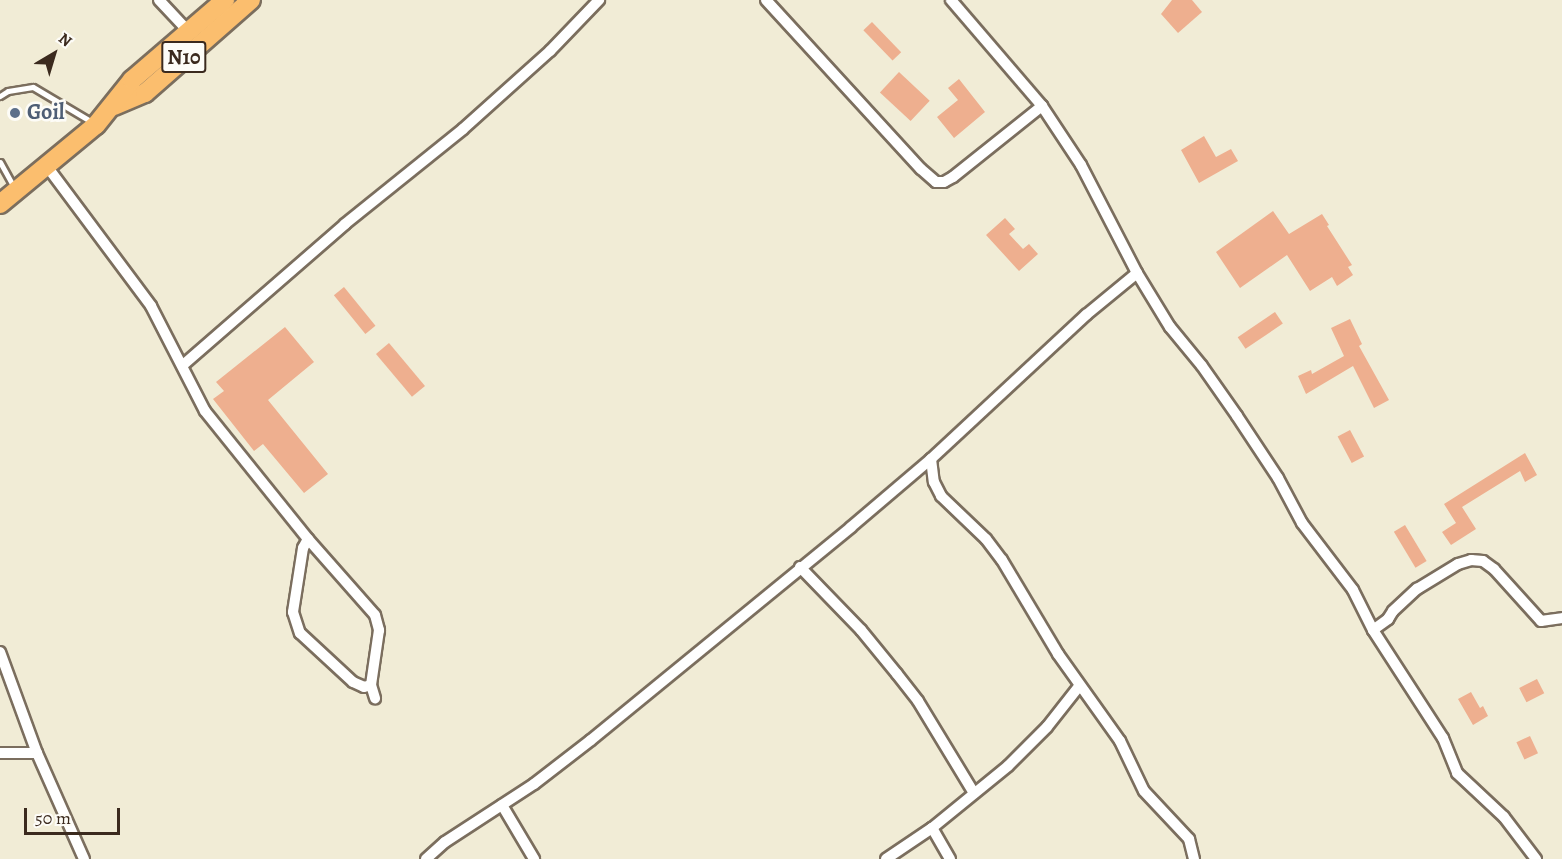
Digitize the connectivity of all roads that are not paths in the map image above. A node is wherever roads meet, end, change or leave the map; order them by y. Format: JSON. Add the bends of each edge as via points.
{"nodes":[{"id":1,"x":159,"y":0,"type":"edge"},
{"id":2,"x":225,"y":0,"type":"edge"},
{"id":3,"x":252,"y":0,"type":"edge"},
{"id":4,"x":599,"y":0,"type":"edge"},
{"id":5,"x":766,"y":0,"type":"edge"},
{"id":6,"x":951,"y":0,"type":"edge"},
{"id":7,"x":189,"y":32,"type":"junction"},
{"id":8,"x":0,"y":96,"type":"edge"},
{"id":9,"x":112,"y":106,"type":"junction"},
{"id":10,"x":1042,"y":106,"type":"junction"},
{"id":11,"x":96,"y":125,"type":"junction"},
{"id":12,"x":0,"y":162,"type":"edge"},
{"id":13,"x":46,"y":165,"type":"junction"},
{"id":14,"x":15,"y":191,"type":"junction"},
{"id":15,"x":0,"y":204,"type":"edge"},
{"id":16,"x":1137,"y":273,"type":"junction"},
{"id":17,"x":183,"y":365,"type":"junction"},
{"id":18,"x":930,"y":459,"type":"junction"},
{"id":19,"x":308,"y":539,"type":"junction"},
{"id":20,"x":800,"y":567,"type":"junction"},
{"id":21,"x":1562,"y":618,"type":"edge"},
{"id":22,"x":1373,"y":630,"type":"junction"},
{"id":23,"x":0,"y":652,"type":"edge"},
{"id":24,"x":371,"y":685,"type":"junction"},
{"id":25,"x":1080,"y":685,"type":"junction"},
{"id":26,"x":375,"y":698,"type":"dead end"},
{"id":27,"x":0,"y":753,"type":"edge"},
{"id":28,"x":37,"y":753,"type":"junction"},
{"id":29,"x":974,"y":792,"type":"junction"},
{"id":30,"x":502,"y":805,"type":"junction"},
{"id":31,"x":932,"y":828,"type":"junction"},
{"id":32,"x":80,"y":858,"type":"edge"},
{"id":33,"x":426,"y":859,"type":"edge"},
{"id":34,"x":534,"y":859,"type":"edge"},
{"id":35,"x":886,"y":859,"type":"edge"},
{"id":36,"x":950,"y":859,"type":"edge"},
{"id":37,"x":1194,"y":859,"type":"edge"},
{"id":38,"x":1536,"y":859,"type":"edge"}],
"edges":[{"from":1,"to":7,"type":"street"},
{"from":2,"to":7,"type":"highway","number":"N10"},
{"from":3,"to":9,"type":"highway","number":"N10","via":[[145,93]]},
{"from":4,"to":17,"type":"street","via":[[550,51],[471,121]]},
{"from":5,"to":10,"type":"street","via":[[936,182],[953,177]]},
{"from":6,"to":10,"type":"street"},
{"from":7,"to":9,"type":"highway","number":"N10","via":[[132,80]]},
{"from":8,"to":11,"type":"lane","via":[[33,87]]},
{"from":9,"to":11,"type":"highway","number":"N10"},
{"from":10,"to":16,"type":"street","via":[[1081,165]]},
{"from":11,"to":13,"type":"highway","number":"N10"},
{"from":12,"to":14,"type":"lane"},
{"from":13,"to":14,"type":"highway","number":"N10"},
{"from":13,"to":17,"type":"street","via":[[151,306]]},
{"from":14,"to":15,"type":"highway","number":"N10"},
{"from":16,"to":18,"type":"street"},
{"from":16,"to":22,"type":"street","via":[[1170,327],[1278,478],[1302,523],[1353,590]]},
{"from":17,"to":19,"type":"street","via":[[205,411]]},
{"from":18,"to":20,"type":"street"},
{"from":18,"to":25,"type":"street","via":[[933,482],[941,496],[1002,560]]},
{"from":19,"to":24,"type":"street","via":[[375,615],[380,630]]},
{"from":19,"to":24,"type":"street","via":[[303,548],[293,612],[300,633],[353,682],[364,687]]},
{"from":20,"to":29,"type":"street","via":[[897,674]]},
{"from":20,"to":30,"type":"street","via":[[591,740]]},
{"from":21,"to":22,"type":"street","via":[[1541,621],[1494,569],[1483,561],[1471,560],[1417,589]]},
{"from":22,"to":38,"type":"street","via":[[1443,738],[1457,773],[1504,816]]},
{"from":23,"to":28,"type":"street"},
{"from":24,"to":26,"type":"street"},
{"from":25,"to":29,"type":"street","via":[[1032,742]]},
{"from":25,"to":37,"type":"street","via":[[1120,741],[1144,791],[1189,840]]},
{"from":27,"to":28,"type":"street"},
{"from":28,"to":32,"type":"street"},
{"from":29,"to":31,"type":"street"},
{"from":30,"to":33,"type":"street"},
{"from":30,"to":34,"type":"street"},
{"from":31,"to":35,"type":"street"},
{"from":31,"to":36,"type":"street"}]}
